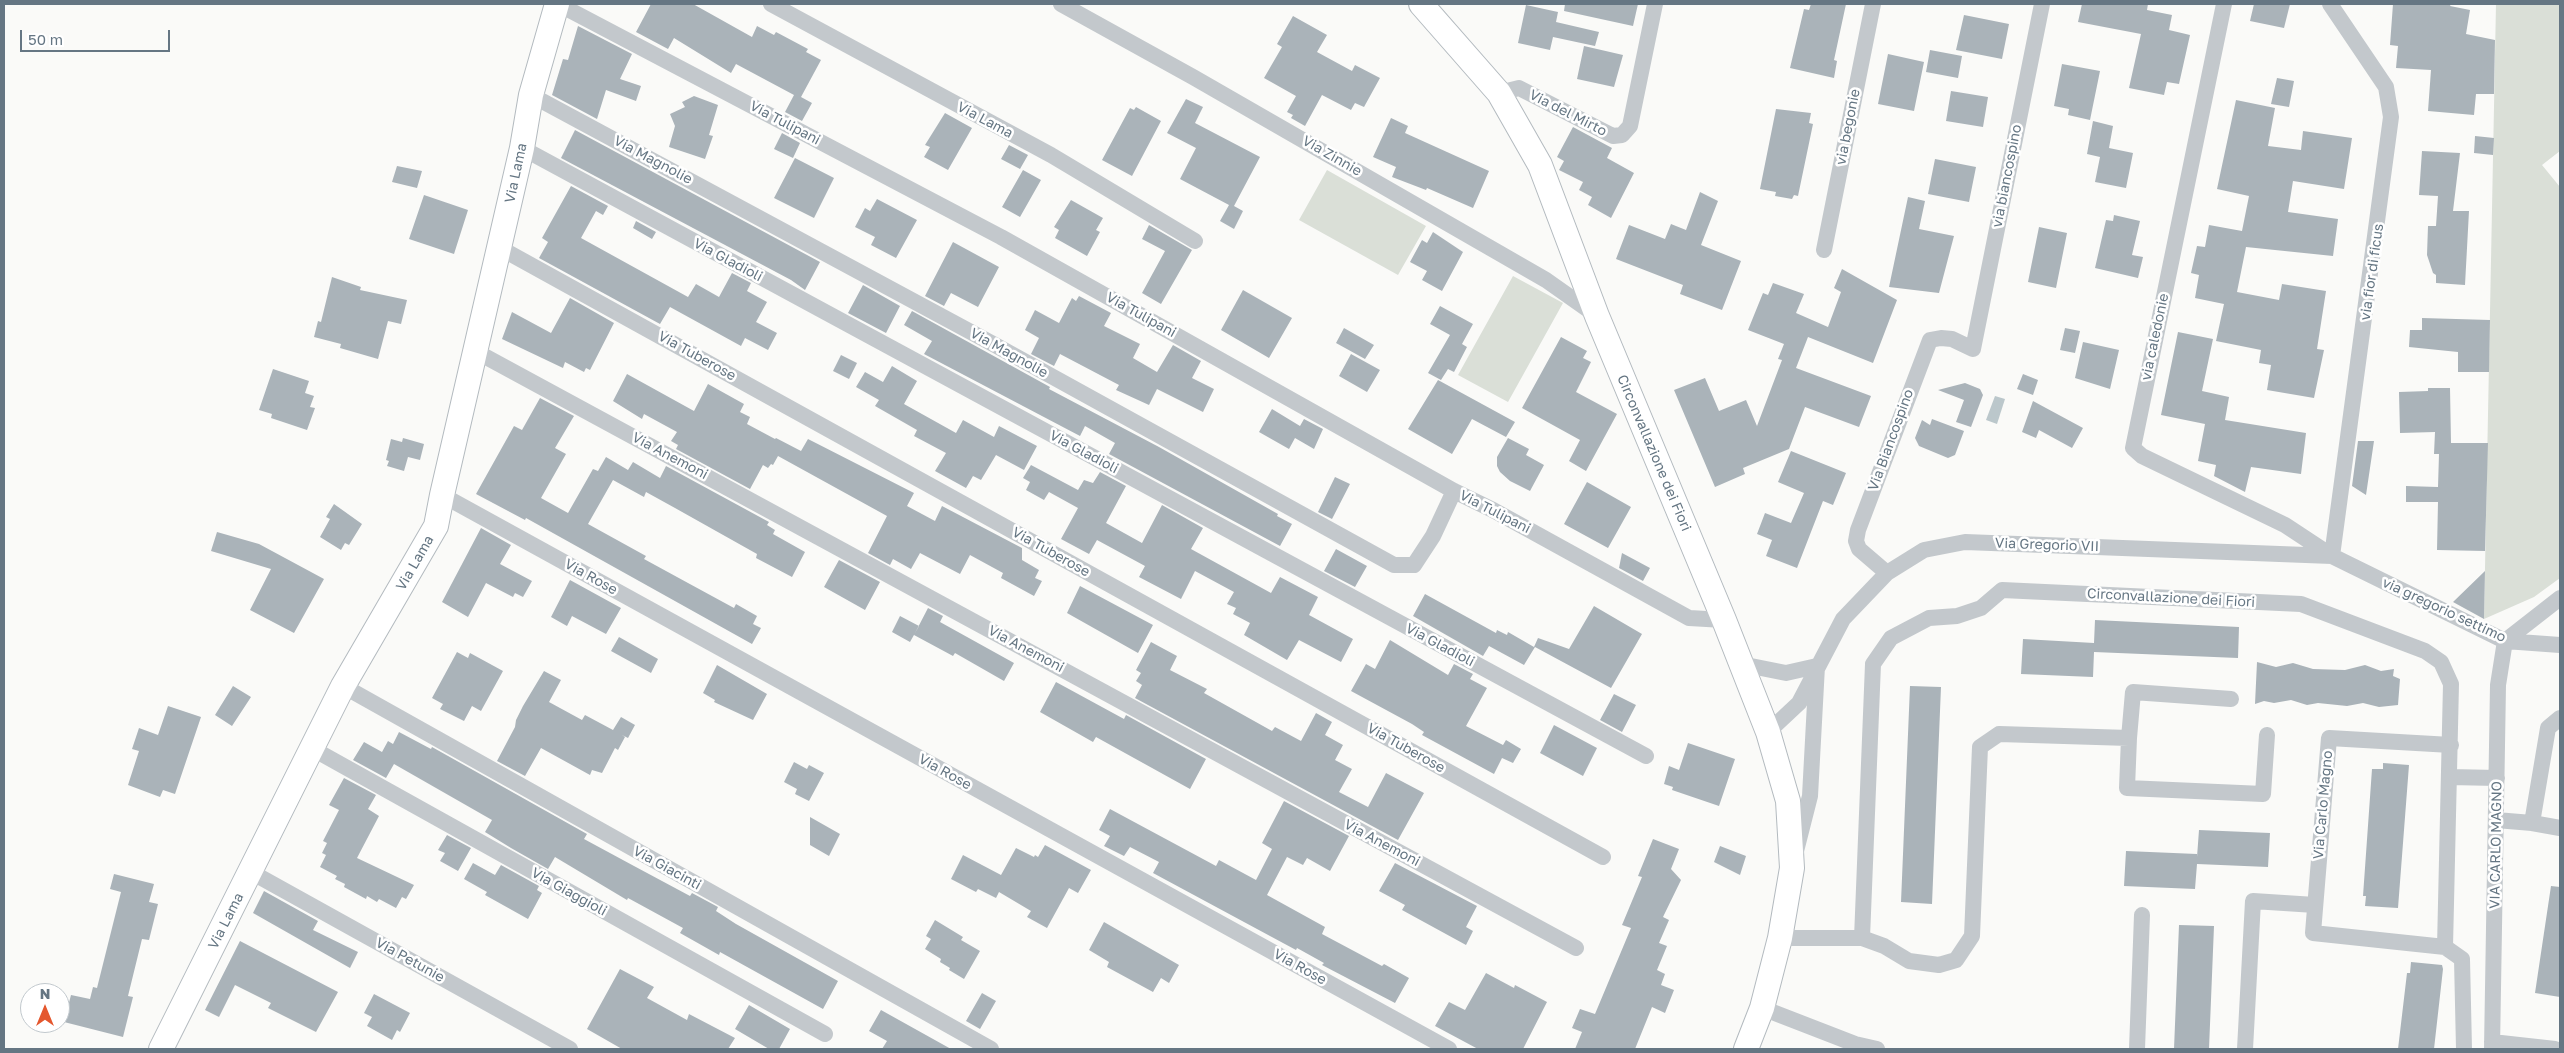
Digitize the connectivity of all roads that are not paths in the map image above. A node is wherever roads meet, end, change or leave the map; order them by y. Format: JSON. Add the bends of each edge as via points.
{"nodes":[{"id":1,"x":558,"y":4,"type":"edge"},
{"id":2,"x":771,"y":4,"type":"edge"},
{"id":3,"x":1061,"y":4,"type":"edge"},
{"id":4,"x":1421,"y":4,"type":"edge"},
{"id":5,"x":1655,"y":4,"type":"edge"},
{"id":6,"x":1873,"y":4,"type":"edge"},
{"id":7,"x":2042,"y":4,"type":"edge"},
{"id":8,"x":2224,"y":4,"type":"edge"},
{"id":9,"x":2330,"y":4,"type":"edge"},
{"id":10,"x":1499,"y":92,"type":"junction"},
{"id":11,"x":531,"y":95,"type":"junction"},
{"id":12,"x":522,"y":148,"type":"junction"},
{"id":13,"x":1195,"y":241,"type":"dead end"},
{"id":14,"x":500,"y":248,"type":"junction"},
{"id":15,"x":1824,"y":250,"type":"dead end"},
{"id":16,"x":1597,"y":316,"type":"junction"},
{"id":17,"x":1973,"y":349,"type":"joint"},
{"id":18,"x":475,"y":350,"type":"junction"},
{"id":19,"x":1454,"y":491,"type":"junction"},
{"id":20,"x":442,"y":494,"type":"junction"},
{"id":21,"x":2332,"y":556,"type":"junction"},
{"id":22,"x":1887,"y":573,"type":"junction"},
{"id":23,"x":2560,"y":598,"type":"edge"},
{"id":24,"x":1724,"y":620,"type":"junction"},
{"id":25,"x":2505,"y":641,"type":"junction"},
{"id":26,"x":2560,"y":645,"type":"edge"},
{"id":27,"x":1741,"y":664,"type":"junction"},
{"id":28,"x":1817,"y":666,"type":"junction"},
{"id":29,"x":343,"y":686,"type":"junction"},
{"id":30,"x":2230,"y":699,"type":"dead end"},
{"id":31,"x":2560,"y":718,"type":"edge"},
{"id":32,"x":1768,"y":732,"type":"junction"},
{"id":33,"x":2267,"y":735,"type":"dead end"},
{"id":34,"x":2129,"y":738,"type":"junction"},
{"id":35,"x":2451,"y":745,"type":"junction"},
{"id":36,"x":313,"y":749,"type":"junction"},
{"id":37,"x":1646,"y":756,"type":"dead end"},
{"id":38,"x":2450,"y":776,"type":"junction"},
{"id":39,"x":2497,"y":778,"type":"junction"},
{"id":40,"x":2496,"y":820,"type":"junction"},
{"id":41,"x":2532,"y":823,"type":"junction"},
{"id":42,"x":2560,"y":828,"type":"edge"},
{"id":43,"x":1603,"y":857,"type":"dead end"},
{"id":44,"x":1792,"y":868,"type":"junction"},
{"id":45,"x":251,"y":872,"type":"junction"},
{"id":46,"x":2315,"y":906,"type":"junction"},
{"id":47,"x":2142,"y":915,"type":"dead end"},
{"id":48,"x":1780,"y":938,"type":"junction"},
{"id":49,"x":1862,"y":938,"type":"junction"},
{"id":50,"x":2445,"y":947,"type":"junction"},
{"id":51,"x":1576,"y":948,"type":"dead end"},
{"id":52,"x":1762,"y":1008,"type":"junction"},
{"id":53,"x":825,"y":1034,"type":"dead end"},
{"id":54,"x":2492,"y":1046,"type":"edge"},
{"id":55,"x":162,"y":1049,"type":"edge"},
{"id":56,"x":570,"y":1049,"type":"edge"},
{"id":57,"x":991,"y":1049,"type":"edge"},
{"id":58,"x":1449,"y":1049,"type":"edge"},
{"id":59,"x":1746,"y":1049,"type":"edge"},
{"id":60,"x":1877,"y":1049,"type":"edge"},
{"id":61,"x":2137,"y":1049,"type":"edge"},
{"id":62,"x":2245,"y":1049,"type":"edge"},
{"id":63,"x":2464,"y":1049,"type":"edge"},
{"id":64,"x":2555,"y":1049,"type":"edge"}],
"edges":[{"from":1,"to":11,"type":"street","name":"Via Lama"},
{"from":1,"to":19,"type":"street","name":"Via Tulipani","via":[[1001,237]]},
{"from":2,"to":13,"type":"street","name":"Via Lama","via":[[1051,155]]},
{"from":3,"to":16,"type":"street","name":"Via Zinnie","via":[[1193,76],[1546,280]]},
{"from":4,"to":10,"type":"street","name":"Circonvallazione dei Fiori"},
{"from":5,"to":10,"type":"street","name":"Via del Mirto","via":[[1630,126],[1622,135],[1613,136],[1519,88]]},
{"from":6,"to":15,"type":"street","name":"via begonie"},
{"from":7,"to":17,"type":"street","name":"via biancospino"},
{"from":8,"to":21,"type":"street","name":"via caledonie","via":[[2133,448],[2142,456],[2286,525]]},
{"from":9,"to":21,"type":"street","name":"via fior di ficus","via":[[2386,86],[2391,117]]},
{"from":10,"to":16,"type":"street","name":"Circonvallazione dei Fiori","via":[[1540,165]]},
{"from":11,"to":12,"type":"street","name":"Via Lama"},
{"from":11,"to":19,"type":"street","name":"Via Magnolie","via":[[1394,565],[1414,565],[1433,536]]},
{"from":12,"to":14,"type":"street","name":"Via Lama"},
{"from":12,"to":37,"type":"street","name":"Via Gladioli"},
{"from":14,"to":18,"type":"street","name":"Via Lama"},
{"from":14,"to":43,"type":"street","name":"Via Tuberose"},
{"from":16,"to":24,"type":"street","name":"Circonvallazione dei Fiori"},
{"from":17,"to":22,"type":"street","name":"Via Biancospino","via":[[1952,339],[1941,338],[1930,340],[1925,349],[1856,541],[1859,549]]},
{"from":18,"to":20,"type":"street","name":"Via Lama"},
{"from":18,"to":51,"type":"street","name":"Via Anemoni"},
{"from":19,"to":24,"type":"street","name":"Via Tulipani","via":[[1689,618]]},
{"from":20,"to":29,"type":"street","name":"Via Lama","via":[[436,526]]},
{"from":20,"to":58,"type":"street","name":"Via Rose"},
{"from":21,"to":22,"type":"street","name":"Via Gregorio VII","via":[[1965,542],[1924,550]]},
{"from":21,"to":25,"type":"street","name":"via gregorio settimo"},
{"from":22,"to":28,"type":"street","name":"Via Gregorio VII","via":[[1843,619]]},
{"from":23,"to":25,"type":"street"},
{"from":24,"to":27,"type":"street","name":"Circonvallazione dei Fiori"},
{"from":25,"to":26,"type":"street","name":"via gregorio settimo"},
{"from":25,"to":39,"type":"street","name":"VIA CARLO MAGNO","via":[[2498,685]]},
{"from":27,"to":28,"type":"street","via":[[1786,673]]},
{"from":27,"to":32,"type":"street","name":"Circonvallazione dei Fiori"},
{"from":28,"to":32,"type":"street","name":"Via Gregorio VII","via":[[1799,703]]},
{"from":28,"to":44,"type":"street","name":"Via Gregorio VII","via":[[1810,796]]},
{"from":29,"to":36,"type":"street","name":"Via Lama"},
{"from":29,"to":57,"type":"street","name":"Via Giacinti"},
{"from":30,"to":34,"type":"street","via":[[2134,692]]},
{"from":31,"to":41,"type":"street","via":[[2548,728]]},
{"from":32,"to":44,"type":"street","name":"Circonvallazione dei Fiori","via":[[1788,801]]},
{"from":33,"to":34,"type":"street","via":[[2263,794],[2127,788]]},
{"from":34,"to":49,"type":"street","via":[[1999,734],[1980,747],[1972,936],[1956,960],[1939,965],[1909,961]]},
{"from":35,"to":38,"type":"street","name":"Circonvallazione dei Fiori"},
{"from":35,"to":46,"type":"street","name":"Via Carlo Magno","via":[[2329,738]]},
{"from":35,"to":49,"type":"street","name":"Circonvallazione dei Fiori","via":[[2451,684],[2440,662],[2425,651],[2301,604],[2002,590],[1981,608],[1957,616],[1929,618],[1891,638],[1874,664]]},
{"from":36,"to":45,"type":"street","name":"Via Lama"},
{"from":36,"to":53,"type":"street","name":"Via Giaggioli"},
{"from":38,"to":39,"type":"street","name":"Via Carlo Magno"},
{"from":38,"to":50,"type":"street","name":"Circonvallazione dei Fiori"},
{"from":39,"to":40,"type":"street","name":"VIA CARLO MAGNO"},
{"from":40,"to":41,"type":"street"},
{"from":40,"to":54,"type":"street","name":"VIA CARLO MAGNO"},
{"from":41,"to":42,"type":"street"},
{"from":44,"to":48,"type":"street","name":"Circonvallazione dei Fiori"},
{"from":45,"to":55,"type":"street","name":"Via Lama"},
{"from":45,"to":56,"type":"street","name":"Via Petunie"},
{"from":46,"to":50,"type":"street","name":"Via Carlo Magno","via":[[2313,932]]},
{"from":46,"to":62,"type":"street","via":[[2253,902]]},
{"from":47,"to":61,"type":"street"},
{"from":48,"to":49,"type":"street"},
{"from":48,"to":52,"type":"street","name":"Circonvallazione dei Fiori"},
{"from":50,"to":63,"type":"street","via":[[2462,959]]},
{"from":52,"to":59,"type":"street","name":"Circonvallazione dei Fiori"},
{"from":52,"to":60,"type":"street","via":[[1854,1044]]},
{"from":54,"to":64,"type":"street"}]}
